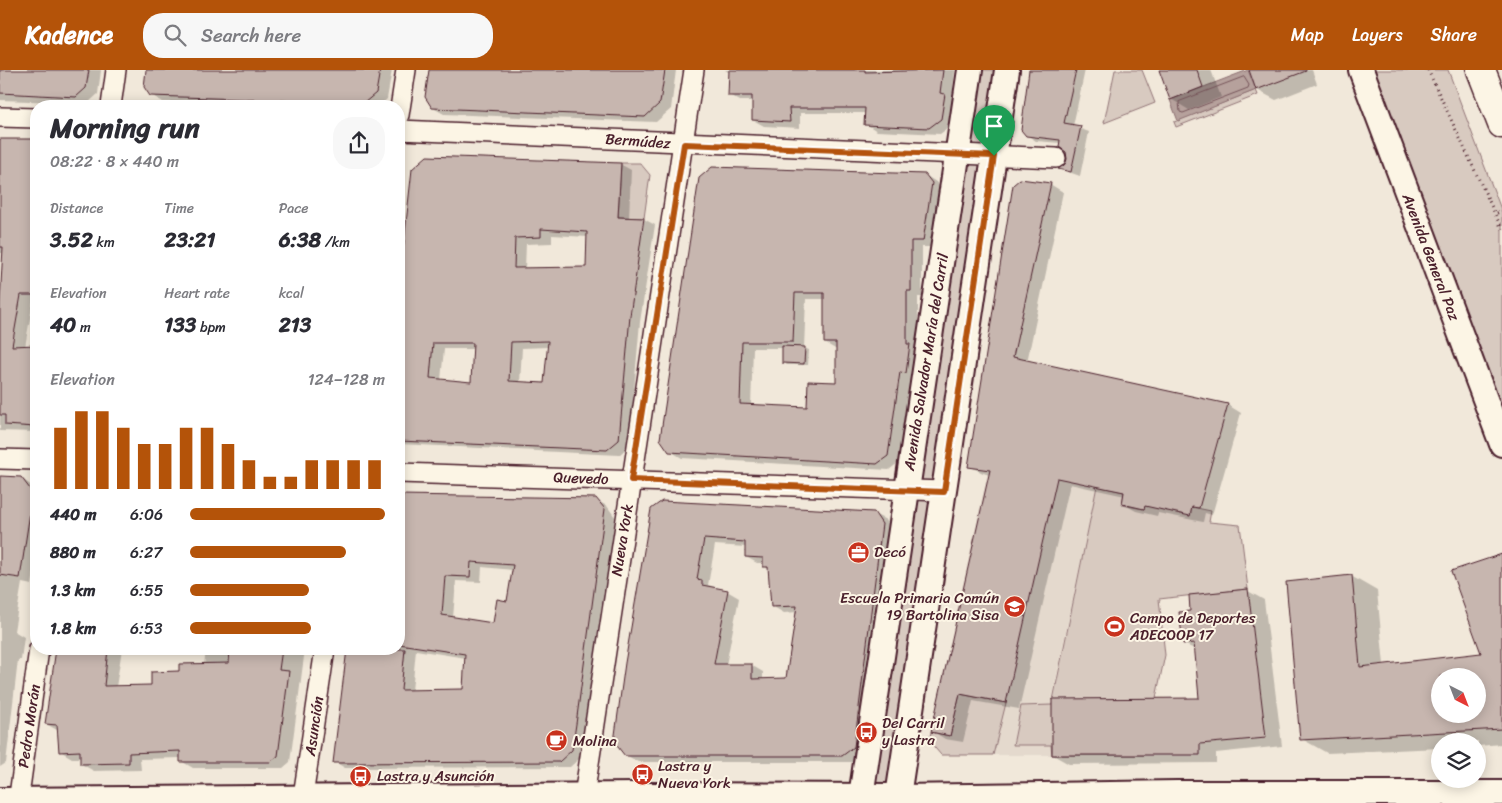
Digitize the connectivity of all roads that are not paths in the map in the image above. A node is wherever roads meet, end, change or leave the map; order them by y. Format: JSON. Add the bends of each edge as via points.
{"nodes":[{"id":1,"x":116,"y":70,"type":"edge"},
{"id":2,"x":406,"y":70,"type":"edge"},
{"id":3,"x":694,"y":70,"type":"edge"},
{"id":4,"x":970,"y":70,"type":"edge"},
{"id":5,"x":1007,"y":70,"type":"edge"},
{"id":6,"x":1360,"y":70,"type":"edge"},
{"id":7,"x":1481,"y":70,"type":"edge"},
{"id":8,"x":112,"y":100,"type":"edge"},
{"id":9,"x":401,"y":100,"type":"edge"},
{"id":10,"x":0,"y":117,"type":"edge"},
{"id":11,"x":30,"y":118,"type":"edge"},
{"id":12,"x":1502,"y":124,"type":"edge"},
{"id":13,"x":405,"y":130,"type":"edge"},
{"id":14,"x":684,"y":144,"type":"junction"},
{"id":15,"x":958,"y":153,"type":"junction"},
{"id":16,"x":994,"y":156,"type":"junction"},
{"id":17,"x":1056,"y":158,"type":"dead end"},
{"id":18,"x":1502,"y":444,"type":"edge"},
{"id":19,"x":0,"y":459,"type":"edge"},
{"id":20,"x":30,"y":460,"type":"edge"},
{"id":21,"x":405,"y":473,"type":"edge"},
{"id":22,"x":631,"y":480,"type":"junction"},
{"id":23,"x":907,"y":490,"type":"junction"},
{"id":24,"x":944,"y":492,"type":"junction"},
{"id":25,"x":38,"y":655,"type":"edge"},
{"id":26,"x":324,"y":655,"type":"edge"},
{"id":27,"x":1487,"y":797,"type":"edge"},
{"id":28,"x":1176,"y":798,"type":"edge"},
{"id":29,"x":302,"y":800,"type":"edge"},
{"id":30,"x":583,"y":800,"type":"edge"},
{"id":31,"x":861,"y":800,"type":"edge"},
{"id":32,"x":898,"y":800,"type":"edge"},
{"id":33,"x":12,"y":802,"type":"edge"}],
"edges":[{"from":1,"to":8,"type":"street"},
{"from":2,"to":9,"type":"street"},
{"from":3,"to":14,"type":"street","name":"Nueva York"},
{"from":4,"to":15,"type":"street","name":"Avenida Salvador María del Carril"},
{"from":5,"to":16,"type":"street"},
{"from":6,"to":18,"type":"street","name":"Avenida General Paz"},
{"from":7,"to":12,"type":"highway"},
{"from":10,"to":11,"type":"street"},
{"from":13,"to":14,"type":"street","name":"Bermúdez"},
{"from":14,"to":15,"type":"street","name":"Bermúdez"},
{"from":14,"to":22,"type":"street","name":"Nueva York"},
{"from":15,"to":16,"type":"street","name":"Bermúdez"},
{"from":15,"to":23,"type":"street","name":"Avenida Salvador María del Carril"},
{"from":16,"to":17,"type":"street","name":"Bermúdez"},
{"from":16,"to":24,"type":"street"},
{"from":19,"to":20,"type":"street"},
{"from":21,"to":22,"type":"street","name":"Quevedo"},
{"from":22,"to":23,"type":"street","name":"Quevedo"},
{"from":22,"to":30,"type":"street","name":"Nueva York"},
{"from":23,"to":24,"type":"street","name":"Quevedo"},
{"from":23,"to":31,"type":"street","name":"Avenida Salvador María del Carril"},
{"from":24,"to":32,"type":"street"},
{"from":25,"to":33,"type":"street","name":"Pedro Morán"},
{"from":26,"to":29,"type":"street","name":"Asunción"},
{"from":27,"to":28,"type":"street"},
{"from":28,"to":32,"type":"street"},
{"from":29,"to":30,"type":"main road"},
{"from":29,"to":33,"type":"main road"},
{"from":30,"to":31,"type":"main road"},
{"from":31,"to":32,"type":"main road"}]}
